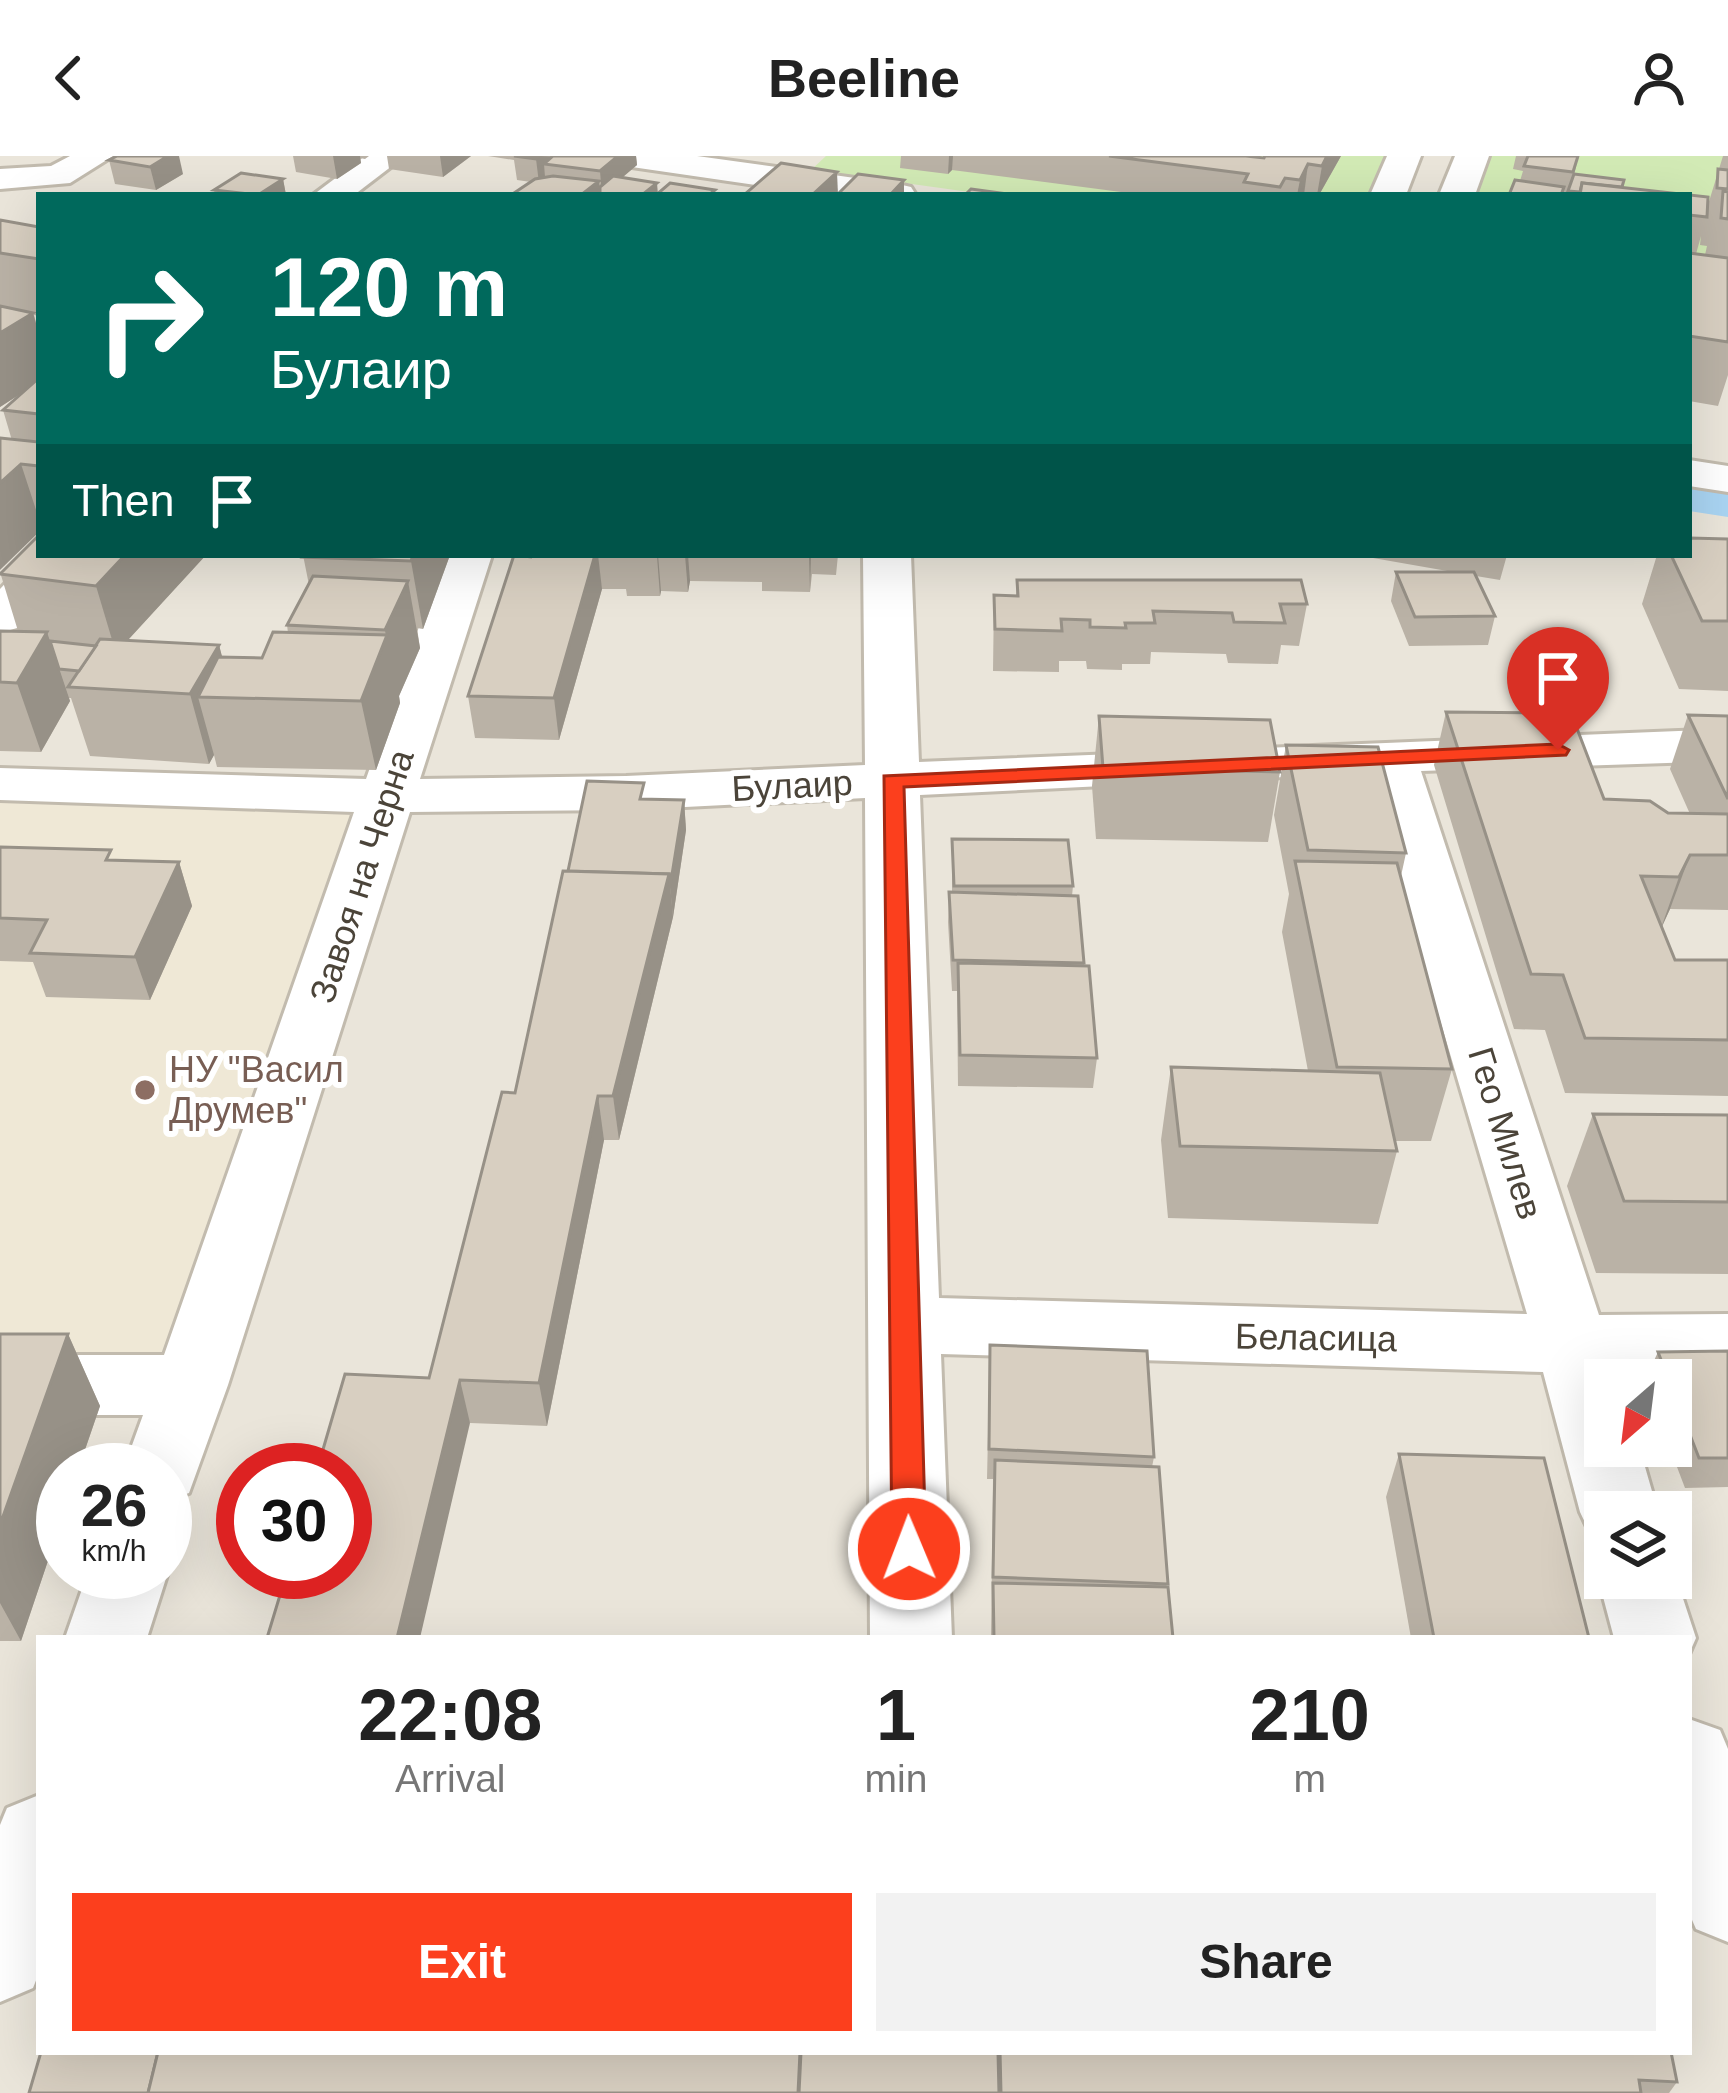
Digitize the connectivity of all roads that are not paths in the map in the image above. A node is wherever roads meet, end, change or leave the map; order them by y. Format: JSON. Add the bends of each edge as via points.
{"nodes":[{"id":1,"x":95,"y":156,"type":"edge"},
{"id":2,"x":388,"y":156,"type":"edge"},
{"id":3,"x":625,"y":156,"type":"edge"},
{"id":4,"x":1404,"y":156,"type":"edge"},
{"id":5,"x":1472,"y":156,"type":"edge"},
{"id":6,"x":777,"y":166,"type":"edge"},
{"id":7,"x":0,"y":179,"type":"edge"},
{"id":8,"x":66,"y":185,"type":"edge"},
{"id":9,"x":335,"y":192,"type":"edge"},
{"id":10,"x":885,"y":192,"type":"edge"},
{"id":11,"x":1389,"y":192,"type":"edge"},
{"id":12,"x":1458,"y":192,"type":"edge"},
{"id":13,"x":1692,"y":473,"type":"edge"},
{"id":14,"x":1728,"y":479,"type":"edge"},
{"id":15,"x":56,"y":558,"type":"edge"},
{"id":16,"x":467,"y":558,"type":"edge"},
{"id":17,"x":887,"y":558,"type":"edge"},
{"id":18,"x":0,"y":618,"type":"edge"},
{"id":19,"x":1728,"y":745,"type":"edge"},
{"id":20,"x":1389,"y":756,"type":"junction"},
{"id":21,"x":892,"y":780,"type":"junction"},
{"id":22,"x":0,"y":784,"type":"edge"},
{"id":23,"x":388,"y":796,"type":"junction"},
{"id":24,"x":904,"y":1325,"type":"junction"},
{"id":25,"x":1728,"y":1343,"type":"edge"},
{"id":26,"x":1572,"y":1344,"type":"junction"},
{"id":27,"x":0,"y":1384,"type":"edge"},
{"id":28,"x":191,"y":1385,"type":"junction"},
{"id":29,"x":171,"y":1443,"type":"edge"},
{"id":30,"x":1613,"y":1491,"type":"edge"},
{"id":31,"x":119,"y":1599,"type":"edge"},
{"id":32,"x":1644,"y":1599,"type":"edge"},
{"id":33,"x":107,"y":1635,"type":"edge"},
{"id":34,"x":910,"y":1635,"type":"edge"},
{"id":35,"x":1654,"y":1635,"type":"edge"},
{"id":36,"x":1692,"y":1770,"type":"edge"},
{"id":37,"x":36,"y":1847,"type":"edge"},
{"id":38,"x":1728,"y":1898,"type":"edge"},
{"id":39,"x":0,"y":1955,"type":"edge"}],
"edges":[{"from":1,"to":8,"type":"street"},
{"from":2,"to":9,"type":"street"},
{"from":3,"to":6,"type":"street"},
{"from":4,"to":11,"type":"street"},
{"from":5,"to":12,"type":"street"},
{"from":6,"to":10,"type":"street"},
{"from":7,"to":8,"type":"street"},
{"from":13,"to":14,"type":"street"},
{"from":15,"to":18,"type":"street"},
{"from":16,"to":23,"type":"street","name":"Завоя на Черна"},
{"from":17,"to":21,"type":"street"},
{"from":19,"to":20,"type":"street","name":"Булаир"},
{"from":20,"to":21,"type":"street","name":"Булаир"},
{"from":20,"to":26,"type":"street","name":"Гео Милев"},
{"from":21,"to":23,"type":"street","name":"Булаир"},
{"from":21,"to":24,"type":"street"},
{"from":22,"to":23,"type":"street","name":"Булаир"},
{"from":23,"to":28,"type":"street","name":"Завоя на Черна"},
{"from":24,"to":26,"type":"street","name":"Беласица"},
{"from":24,"to":34,"type":"street"},
{"from":25,"to":26,"type":"street","name":"Беласица"},
{"from":26,"to":30,"type":"street","name":"Гео Милев"},
{"from":27,"to":28,"type":"street"},
{"from":28,"to":29,"type":"street","name":"Завоя на Черна"},
{"from":31,"to":33,"type":"street"},
{"from":32,"to":35,"type":"street"},
{"from":36,"to":38,"type":"street"},
{"from":37,"to":39,"type":"street"}]}
